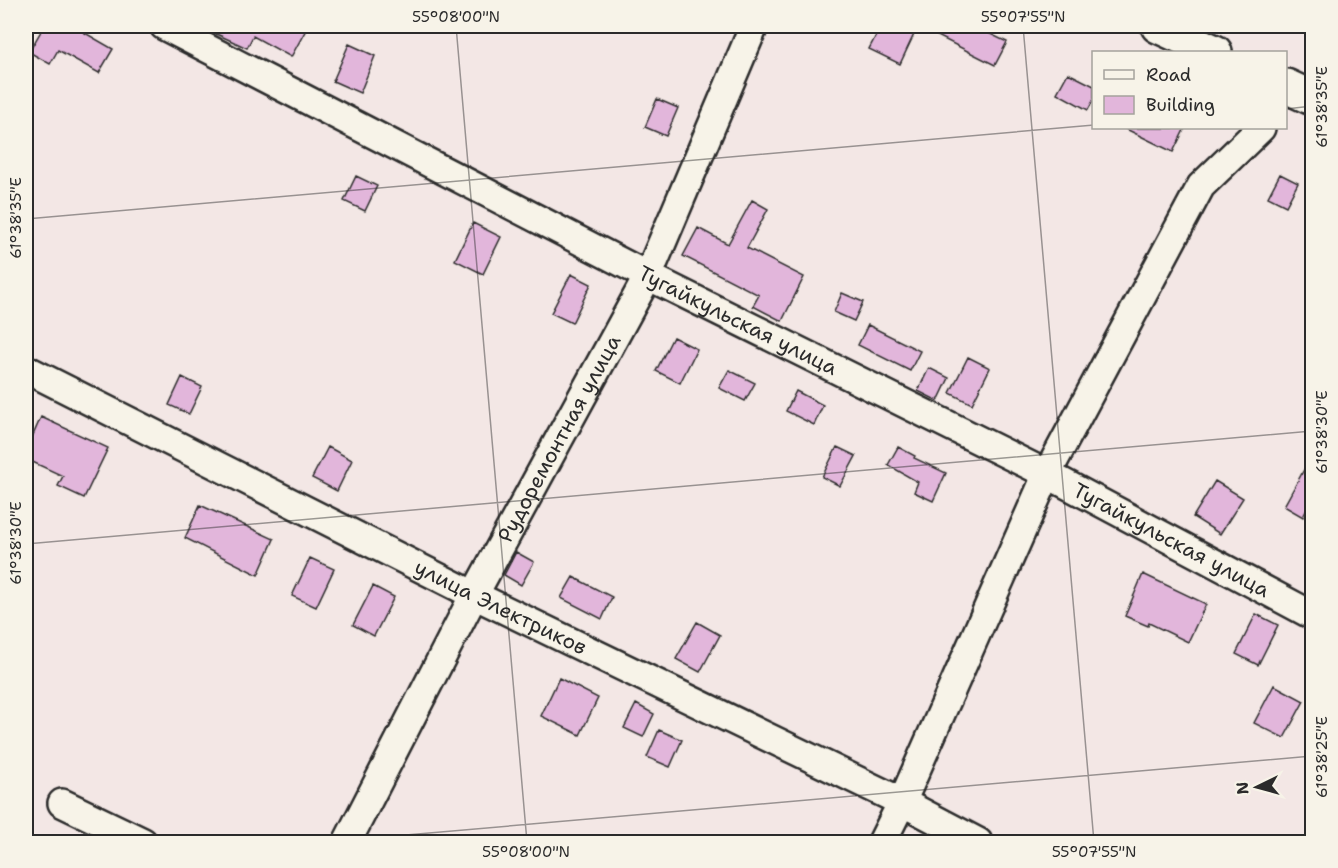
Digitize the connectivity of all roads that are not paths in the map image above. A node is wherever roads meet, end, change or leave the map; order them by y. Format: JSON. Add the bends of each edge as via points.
{"nodes":[{"id":1,"x":164,"y":26,"type":"edge"},
{"id":2,"x":754,"y":26,"type":"edge"},
{"id":3,"x":1158,"y":26,"type":"edge"},
{"id":4,"x":1213,"y":51,"type":"edge"},
{"id":5,"x":1260,"y":129,"type":"edge"},
{"id":6,"x":648,"y":276,"type":"junction"},
{"id":7,"x":26,"y":369,"type":"edge"},
{"id":8,"x":1047,"y":474,"type":"junction"},
{"id":9,"x":474,"y":595,"type":"junction"},
{"id":10,"x":1312,"y":615,"type":"edge"},
{"id":11,"x":902,"y":802,"type":"junction"},
{"id":12,"x":62,"y":803,"type":"dead end"},
{"id":13,"x":143,"y":843,"type":"edge"},
{"id":14,"x":347,"y":843,"type":"edge"},
{"id":15,"x":882,"y":843,"type":"edge"},
{"id":16,"x":978,"y":843,"type":"edge"}],
"edges":[{"from":1,"to":6,"type":"street","name":"Тугайкульская улица"},
{"from":2,"to":6,"type":"street","name":"Рудоремонтная улица"},
{"from":3,"to":4,"type":"street"},
{"from":5,"to":8,"type":"street","via":[[1201,186]]},
{"from":6,"to":8,"type":"street","name":"Тугайкульская улица"},
{"from":6,"to":9,"type":"street","name":"Рудоремонтная улица"},
{"from":7,"to":9,"type":"street","name":"улица Электриков"},
{"from":8,"to":10,"type":"street","name":"Тугайкульская улица"},
{"from":8,"to":11,"type":"street"},
{"from":9,"to":11,"type":"street","name":"улица Электриков"},
{"from":9,"to":14,"type":"street","name":"Рудоремонтная улица"},
{"from":11,"to":15,"type":"street"},
{"from":11,"to":16,"type":"street","name":"улица Электриков"},
{"from":12,"to":13,"type":"street"}]}
